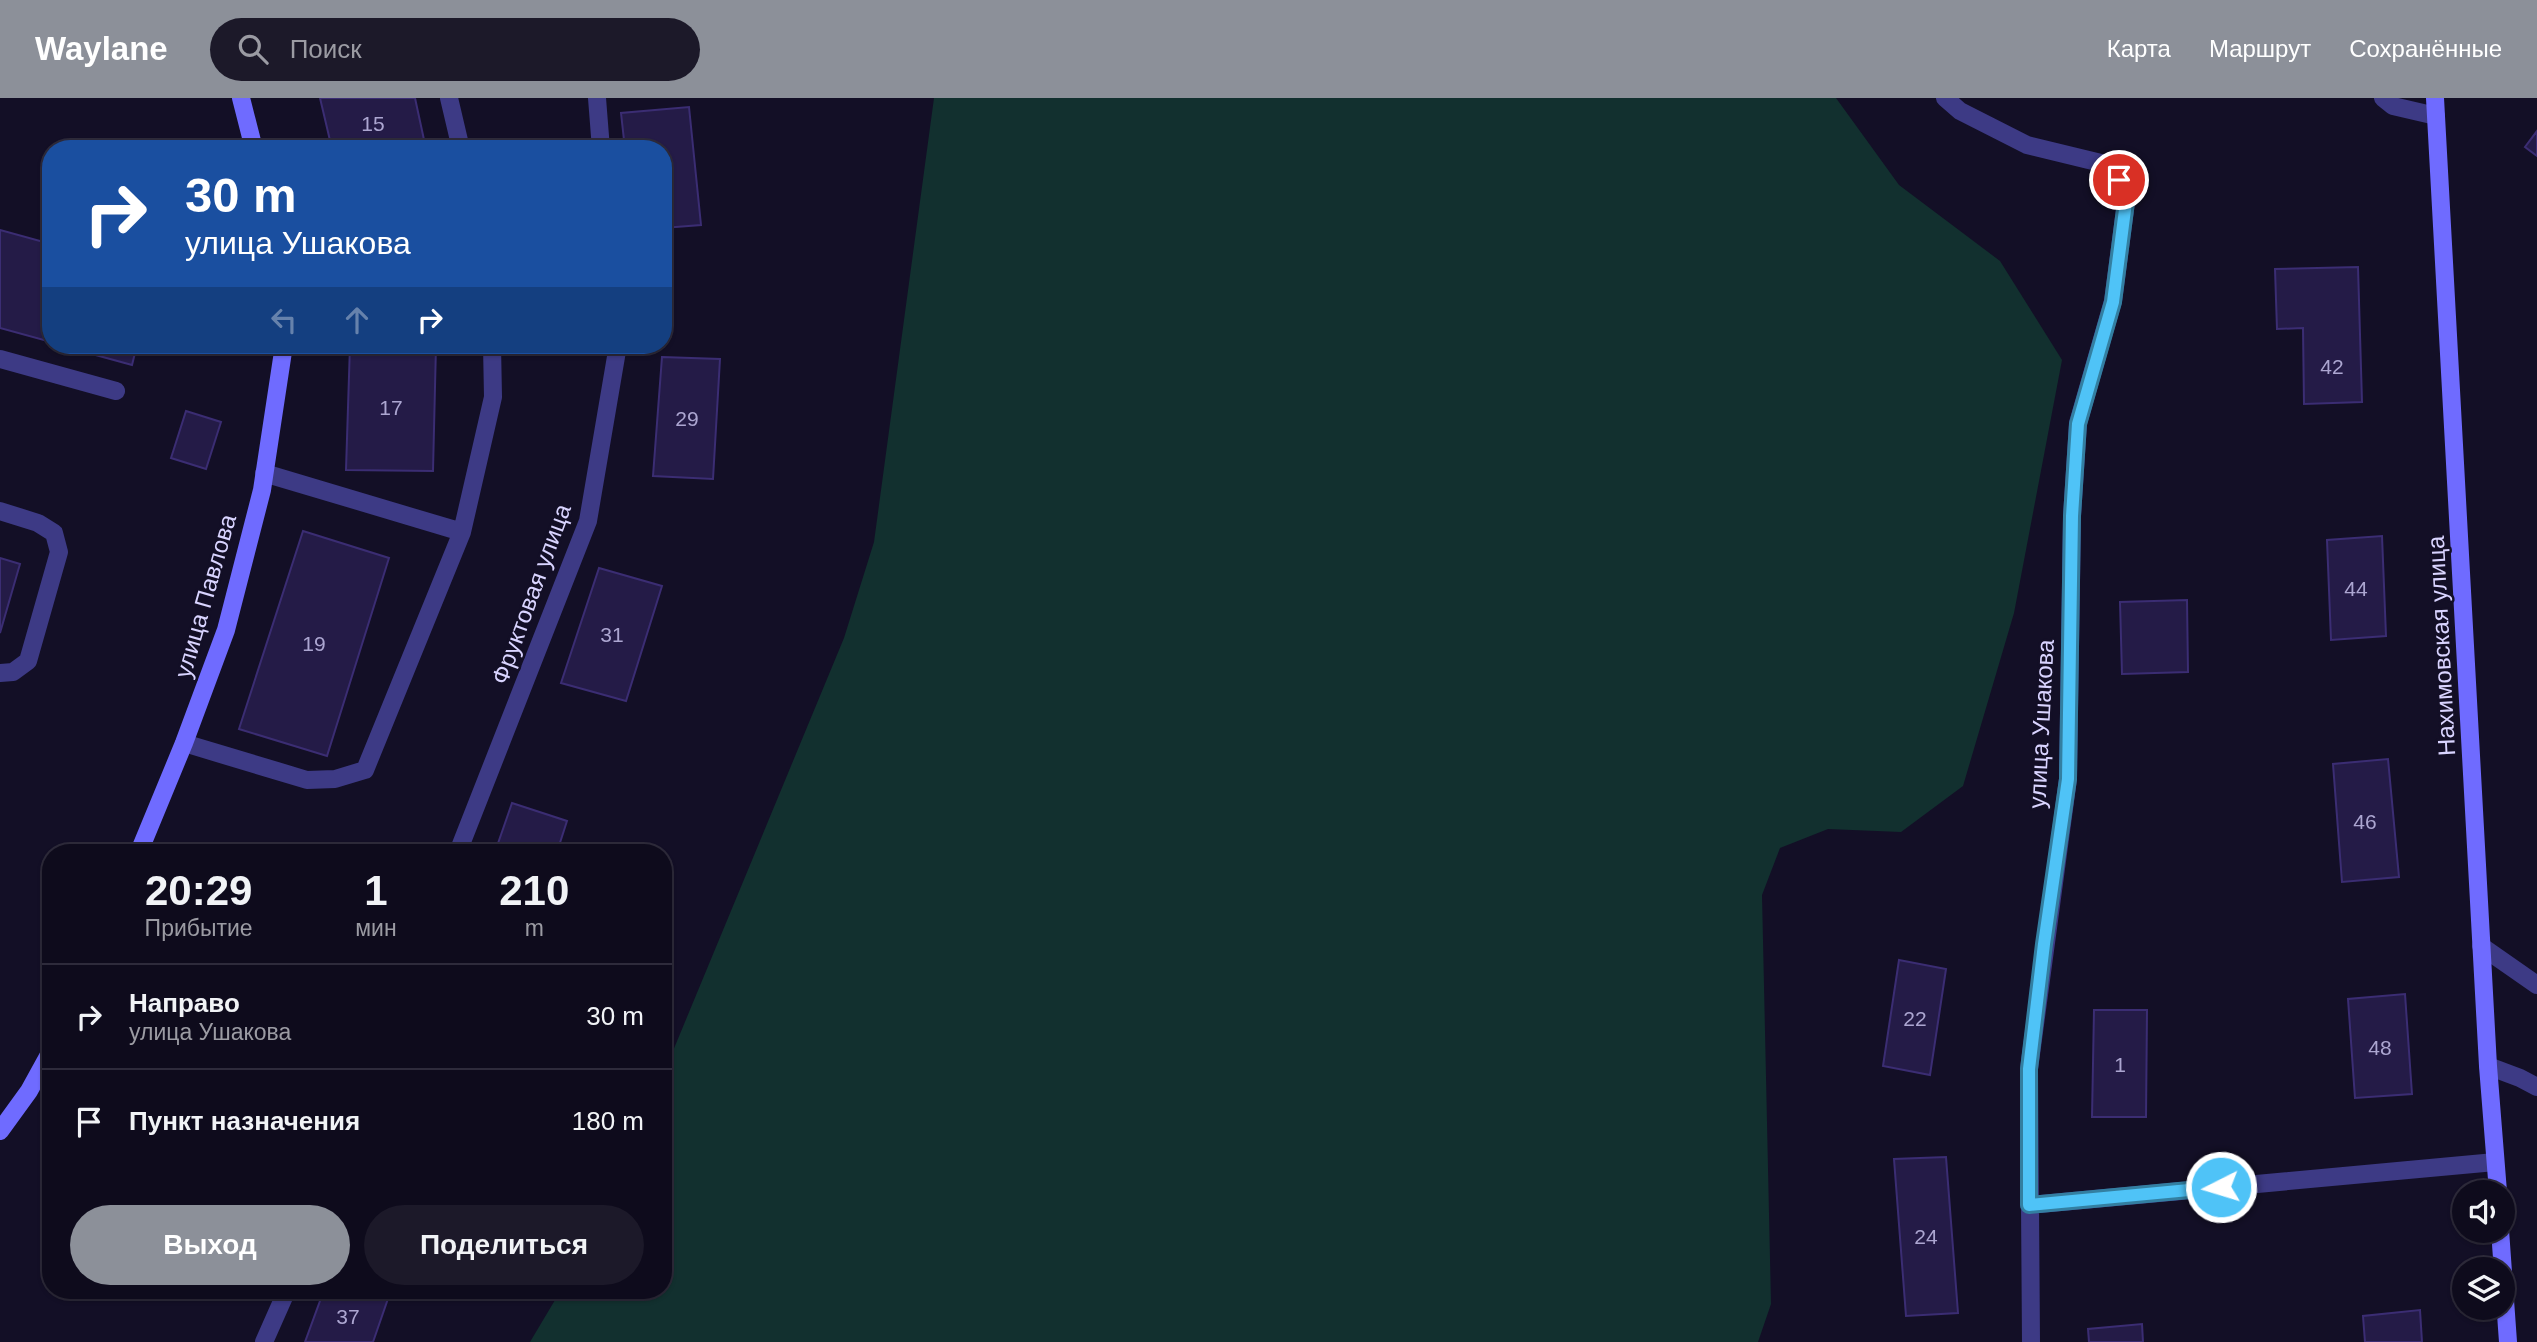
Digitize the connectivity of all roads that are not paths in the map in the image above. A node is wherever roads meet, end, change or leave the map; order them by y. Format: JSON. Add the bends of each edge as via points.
{"nodes":[{"id":1,"x":241,"y":98,"type":"edge"},
{"id":2,"x":449,"y":98,"type":"edge"},
{"id":3,"x":597,"y":98,"type":"edge"},
{"id":4,"x":1945,"y":98,"type":"edge"},
{"id":5,"x":2383,"y":98,"type":"edge"},
{"id":6,"x":2435,"y":107,"type":"edge"},
{"id":7,"x":252,"y":140,"type":"edge"},
{"id":8,"x":459,"y":140,"type":"edge"},
{"id":9,"x":600,"y":140,"type":"edge"},
{"id":10,"x":283,"y":354,"type":"edge"},
{"id":11,"x":492,"y":354,"type":"edge"},
{"id":12,"x":616,"y":354,"type":"edge"},
{"id":13,"x":0,"y":359,"type":"edge"},
{"id":14,"x":116,"y":391,"type":"dead end"},
{"id":15,"x":264,"y":473,"type":"junction"},
{"id":16,"x":0,"y":511,"type":"edge"},
{"id":17,"x":462,"y":532,"type":"junction"},
{"id":18,"x":0,"y":673,"type":"edge"},
{"id":19,"x":184,"y":743,"type":"junction"},
{"id":20,"x":142,"y":844,"type":"edge"},
{"id":21,"x":461,"y":844,"type":"edge"},
{"id":22,"x":2482,"y":946,"type":"junction"},
{"id":23,"x":2537,"y":985,"type":"edge"},
{"id":24,"x":2487,"y":1066,"type":"junction"},
{"id":25,"x":42,"y":1068,"type":"edge"},
{"id":26,"x":2537,"y":1087,"type":"edge"},
{"id":27,"x":0,"y":1132,"type":"edge"},
{"id":28,"x":2496,"y":1162,"type":"junction"},
{"id":29,"x":2497,"y":1180,"type":"edge"},
{"id":30,"x":2029,"y":1205,"type":"junction"},
{"id":31,"x":2501,"y":1243,"type":"edge"},
{"id":32,"x":283,"y":1299,"type":"edge"},
{"id":33,"x":264,"y":1342,"type":"edge"},
{"id":34,"x":2031,"y":1342,"type":"edge"},
{"id":35,"x":2508,"y":1342,"type":"edge"}],
"edges":[{"from":1,"to":7,"type":"main road"},
{"from":2,"to":8,"type":"street"},
{"from":3,"to":9,"type":"street"},
{"from":4,"to":30,"type":"street","name":"улица Ушакова","via":[[2027,145],[2101,163],[2119,180],[2126,202],[2113,302],[2078,424],[2068,779],[2029,1069]]},
{"from":5,"to":6,"type":"street","via":[[2393,106]]},
{"from":6,"to":22,"type":"main road","name":"Нахимовская улица"},
{"from":10,"to":15,"type":"main road","name":"улица Павлова"},
{"from":11,"to":17,"type":"street","via":[[493,397]]},
{"from":12,"to":21,"type":"street","name":"Фруктовая улица","via":[[588,521]]},
{"from":13,"to":14,"type":"street"},
{"from":15,"to":17,"type":"street"},
{"from":15,"to":19,"type":"main road","name":"улица Павлова","via":[[226,630]]},
{"from":16,"to":18,"type":"street","via":[[54,533],[60,552],[28,661],[13,672]]},
{"from":17,"to":19,"type":"street","via":[[365,770],[335,779],[307,780]]},
{"from":19,"to":20,"type":"main road","name":"улица Павлова"},
{"from":22,"to":23,"type":"street"},
{"from":22,"to":24,"type":"main road","name":"Нахимовская улица"},
{"from":24,"to":26,"type":"street"},
{"from":24,"to":28,"type":"main road","name":"Нахимовская улица"},
{"from":25,"to":27,"type":"main road"},
{"from":28,"to":29,"type":"main road","name":"Нахимовская улица"},
{"from":28,"to":30,"type":"street"},
{"from":30,"to":34,"type":"street","name":"улица Ушакова"},
{"from":31,"to":35,"type":"main road"},
{"from":32,"to":33,"type":"street"}]}
